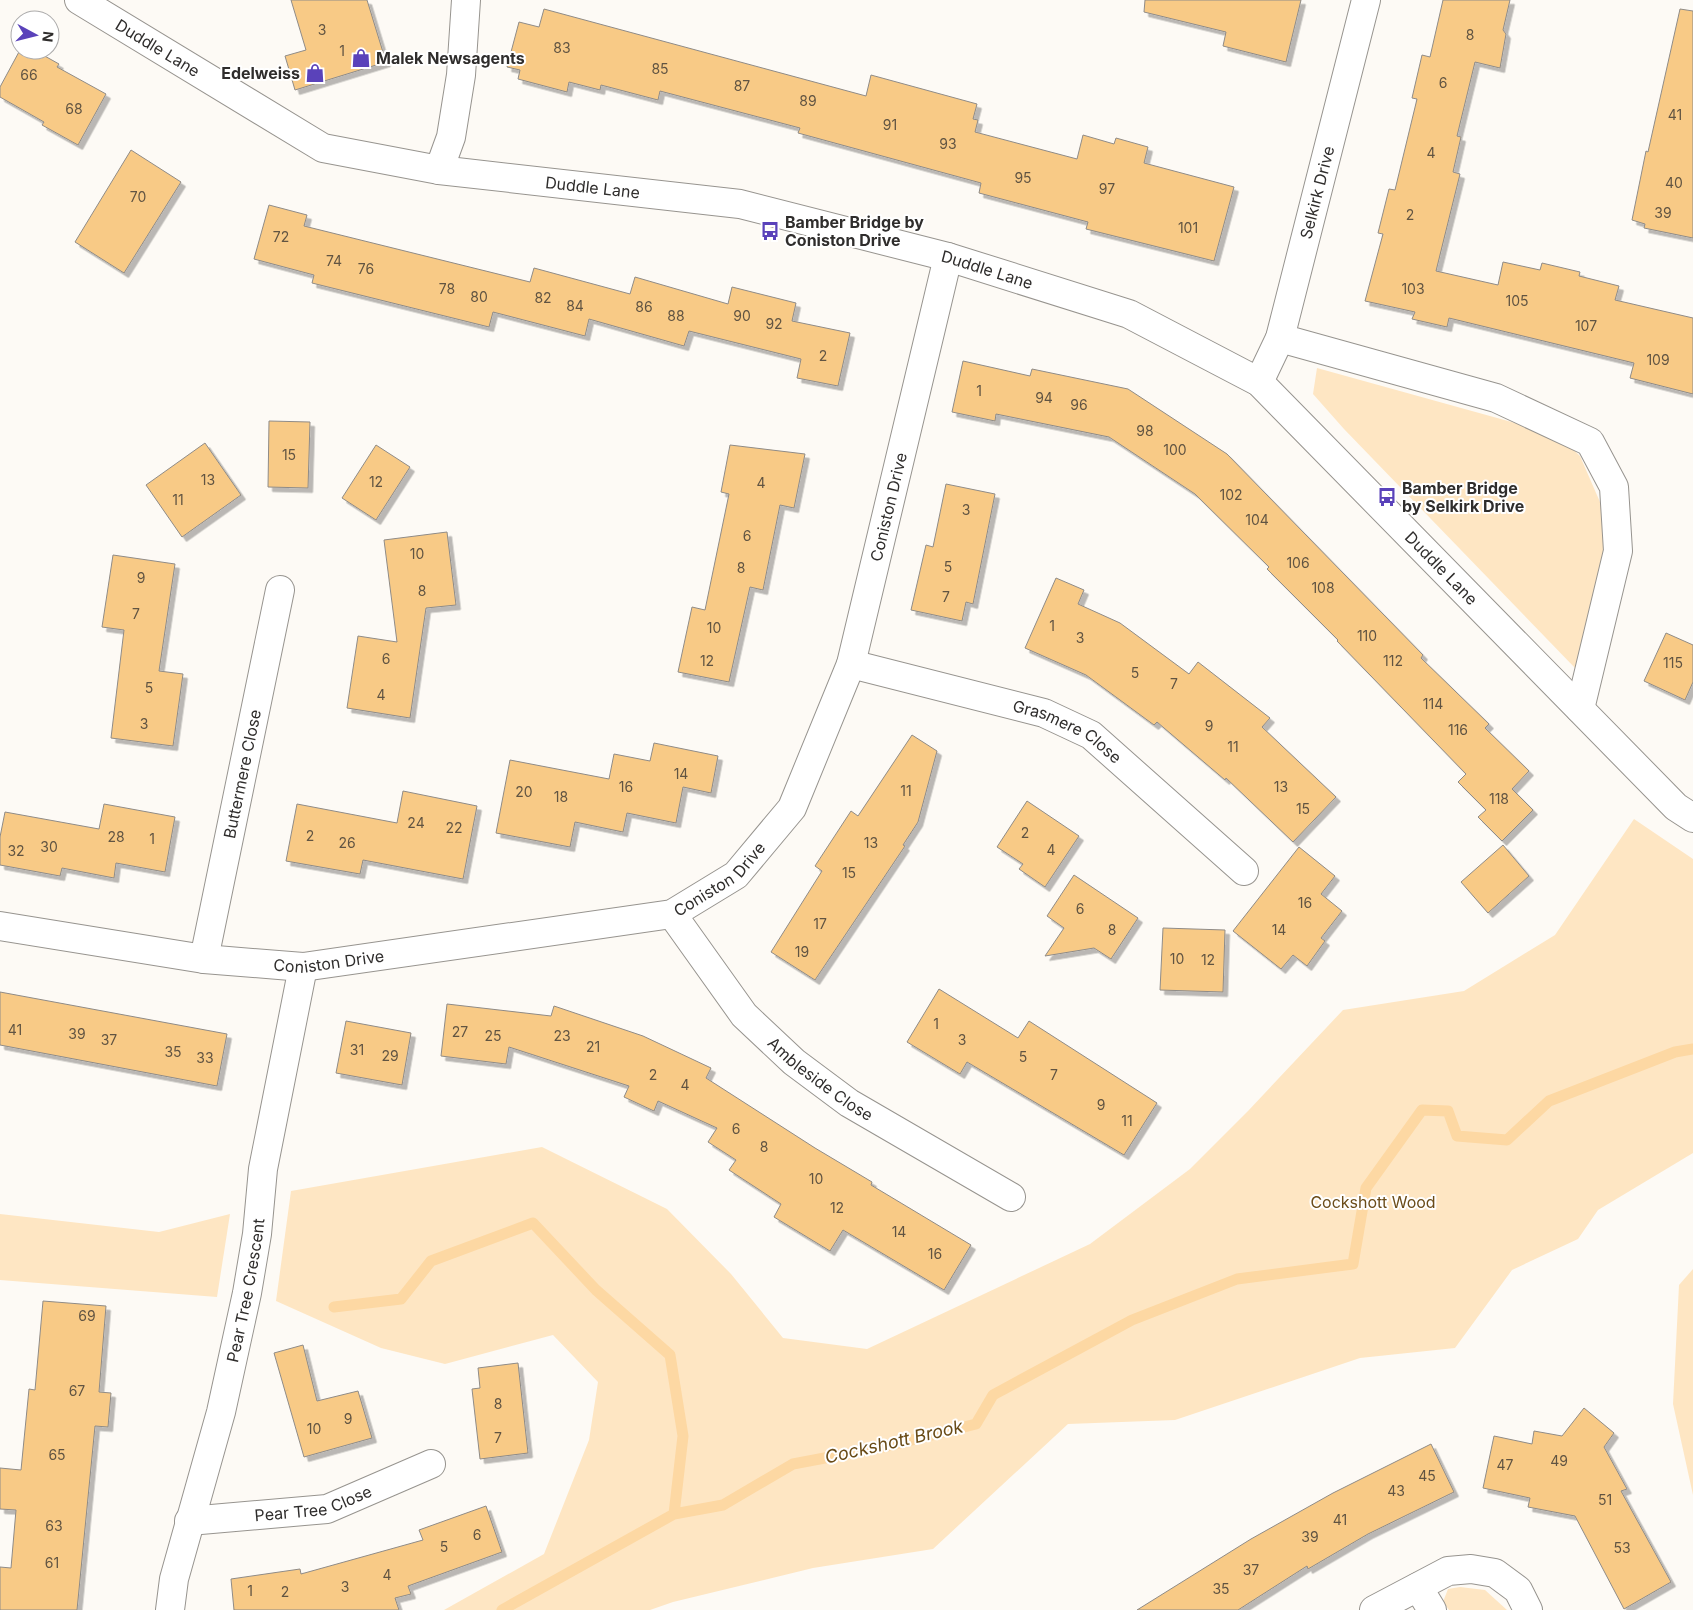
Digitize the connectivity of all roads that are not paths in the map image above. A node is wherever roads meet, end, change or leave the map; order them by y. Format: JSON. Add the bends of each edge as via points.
{"nodes":[{"id":1,"x":79,"y":0,"type":"edge"},
{"id":2,"x":466,"y":0,"type":"edge"},
{"id":3,"x":1366,"y":0,"type":"edge"},
{"id":4,"x":439,"y":170,"type":"junction"},
{"id":5,"x":948,"y":257,"type":"junction"},
{"id":6,"x":1280,"y":338,"type":"junction"},
{"id":7,"x":1259,"y":382,"type":"junction"},
{"id":8,"x":280,"y":590,"type":"dead end"},
{"id":9,"x":851,"y":664,"type":"junction"},
{"id":10,"x":1580,"y":709,"type":"junction"},
{"id":11,"x":1693,"y":818,"type":"edge"},
{"id":12,"x":1244,"y":871,"type":"dead end"},
{"id":13,"x":672,"y":914,"type":"junction"},
{"id":14,"x":0,"y":926,"type":"edge"},
{"id":15,"x":204,"y":959,"type":"junction"},
{"id":16,"x":303,"y":967,"type":"junction"},
{"id":17,"x":1011,"y":1197,"type":"dead end"},
{"id":18,"x":430,"y":1464,"type":"dead end"},
{"id":19,"x":189,"y":1521,"type":"junction"},
{"id":20,"x":1418,"y":1587,"type":"junction"},
{"id":21,"x":170,"y":1610,"type":"edge"},
{"id":22,"x":1374,"y":1610,"type":"edge"},
{"id":23,"x":1432,"y":1610,"type":"edge"},
{"id":24,"x":1528,"y":1610,"type":"edge"}],
"edges":[{"from":1,"to":4,"type":"street","name":"Duddle Lane","via":[[323,148]]},
{"from":2,"to":4,"type":"street","via":[[461,75],[451,137]]},
{"from":3,"to":6,"type":"street","name":"Selkirk Drive"},
{"from":4,"to":5,"type":"street","name":"Duddle Lane","via":[[740,204]]},
{"from":5,"to":7,"type":"street","name":"Duddle Lane","via":[[1129,314]]},
{"from":5,"to":9,"type":"street","name":"Coniston Drive"},
{"from":6,"to":7,"type":"street","name":"Selkirk Drive"},
{"from":6,"to":10,"type":"street","via":[[1496,398],[1590,442],[1614,488],[1618,551]]},
{"from":7,"to":10,"type":"street","name":"Duddle Lane"},
{"from":8,"to":15,"type":"street","name":"Buttermere Close"},
{"from":9,"to":12,"type":"street","name":"Grasmere Close","via":[[1044,713],[1091,735]]},
{"from":9,"to":13,"type":"street","name":"Coniston Drive","via":[[792,808],[736,876]]},
{"from":10,"to":11,"type":"street","name":"Duddle Lane","via":[[1676,807]]},
{"from":13,"to":16,"type":"street","name":"Coniston Drive"},
{"from":13,"to":17,"type":"street","name":"Ambleside Close","via":[[744,1015],[794,1062],[849,1103]]},
{"from":14,"to":15,"type":"street","name":"Coniston Drive"},
{"from":15,"to":16,"type":"street","name":"Coniston Drive"},
{"from":16,"to":19,"type":"street","name":"Pear Tree Crescent","via":[[263,1169],[247,1293],[221,1412]]},
{"from":18,"to":19,"type":"street","name":"Pear Tree Close","via":[[327,1510]]},
{"from":19,"to":21,"type":"street","name":"Pear Tree Crescent","via":[[174,1579]]},
{"from":20,"to":22,"type":"street"},
{"from":20,"to":23,"type":"street"},
{"from":20,"to":24,"type":"street","via":[[1448,1571],[1471,1569],[1495,1573],[1518,1590]]}]}
